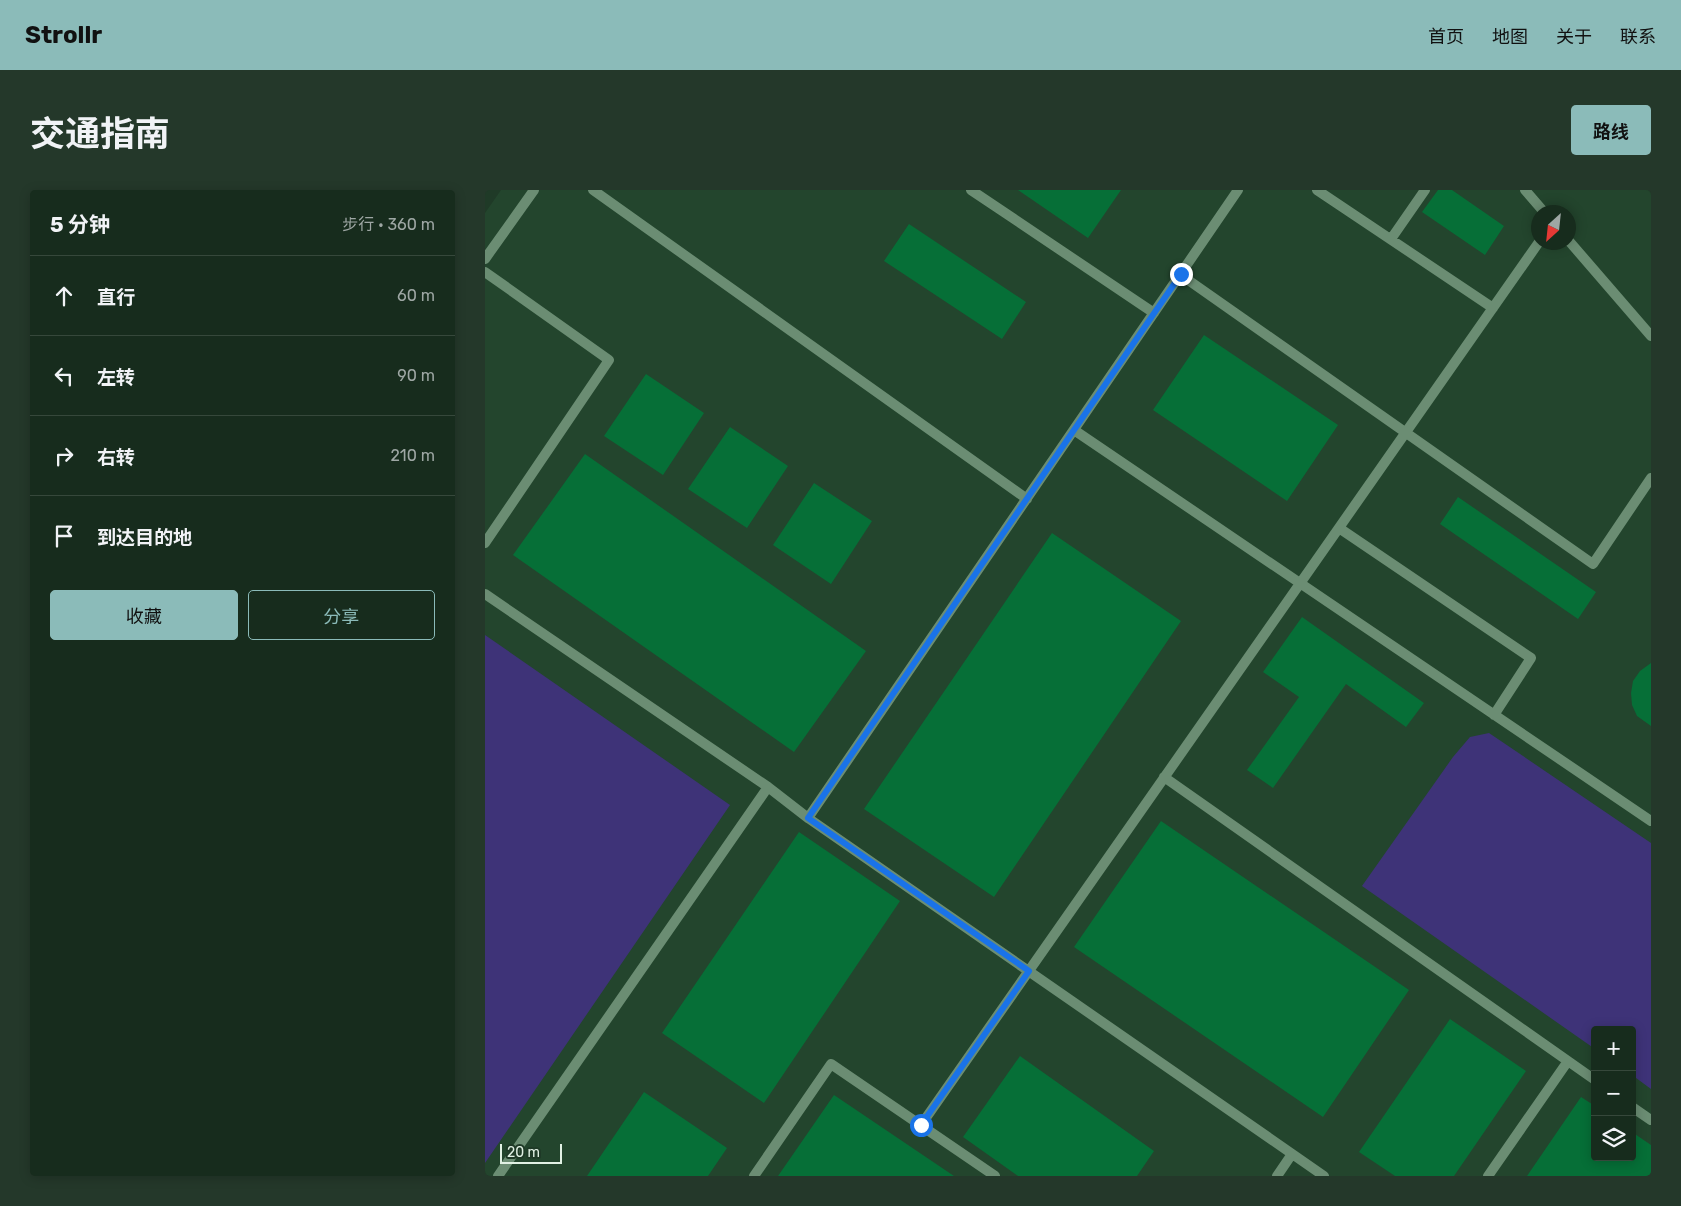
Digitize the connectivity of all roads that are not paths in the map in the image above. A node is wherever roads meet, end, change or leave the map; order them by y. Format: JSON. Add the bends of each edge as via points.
{"nodes":[{"id":1,"x":534,"y":190,"type":"edge"},
{"id":2,"x":593,"y":190,"type":"edge"},
{"id":3,"x":971,"y":190,"type":"edge"},
{"id":4,"x":1238,"y":190,"type":"edge"},
{"id":5,"x":1317,"y":190,"type":"edge"},
{"id":6,"x":1425,"y":190,"type":"edge"},
{"id":7,"x":1525,"y":190,"type":"edge"},
{"id":8,"x":1538,"y":205,"type":"edge"},
{"id":9,"x":1391,"y":240,"type":"junction"},
{"id":10,"x":1576,"y":249,"type":"edge"},
{"id":11,"x":1533,"y":250,"type":"edge"},
{"id":12,"x":485,"y":259,"type":"edge"},
{"id":13,"x":485,"y":272,"type":"edge"},
{"id":14,"x":1181,"y":274,"type":"junction"},
{"id":15,"x":1493,"y":308,"type":"junction"},
{"id":16,"x":1154,"y":313,"type":"junction"},
{"id":17,"x":1651,"y":336,"type":"edge"},
{"id":18,"x":1074,"y":430,"type":"junction"},
{"id":19,"x":1406,"y":432,"type":"junction"},
{"id":20,"x":1651,"y":478,"type":"edge"},
{"id":21,"x":1027,"y":499,"type":"junction"},
{"id":22,"x":1339,"y":528,"type":"junction"},
{"id":23,"x":485,"y":543,"type":"edge"},
{"id":24,"x":1301,"y":583,"type":"junction"},
{"id":25,"x":485,"y":594,"type":"edge"},
{"id":26,"x":1494,"y":715,"type":"junction"},
{"id":27,"x":1164,"y":777,"type":"junction"},
{"id":28,"x":768,"y":787,"type":"junction"},
{"id":29,"x":808,"y":818,"type":"junction"},
{"id":30,"x":1651,"y":821,"type":"edge"},
{"id":31,"x":1029,"y":971,"type":"junction"},
{"id":32,"x":1568,"y":1061,"type":"junction"},
{"id":33,"x":1591,"y":1077,"type":"edge"},
{"id":34,"x":1636,"y":1110,"type":"edge"},
{"id":35,"x":1651,"y":1120,"type":"edge"},
{"id":36,"x":921,"y":1125,"type":"junction"},
{"id":37,"x":1293,"y":1154,"type":"junction"},
{"id":38,"x":498,"y":1176,"type":"edge"},
{"id":39,"x":754,"y":1176,"type":"edge"},
{"id":40,"x":995,"y":1176,"type":"edge"},
{"id":41,"x":1277,"y":1176,"type":"edge"},
{"id":42,"x":1324,"y":1176,"type":"edge"},
{"id":43,"x":1488,"y":1176,"type":"edge"}],
"edges":[{"from":1,"to":12,"type":"lane"},
{"from":2,"to":21,"type":"lane"},
{"from":3,"to":16,"type":"lane"},
{"from":4,"to":14,"type":"lane"},
{"from":5,"to":9,"type":"lane"},
{"from":6,"to":9,"type":"lane"},
{"from":7,"to":8,"type":"lane"},
{"from":9,"to":15,"type":"lane"},
{"from":10,"to":17,"type":"lane"},
{"from":11,"to":15,"type":"lane"},
{"from":13,"to":23,"type":"lane","via":[[609,360]]},
{"from":14,"to":16,"type":"lane"},
{"from":14,"to":19,"type":"lane"},
{"from":15,"to":19,"type":"lane"},
{"from":16,"to":18,"type":"lane"},
{"from":18,"to":21,"type":"lane"},
{"from":18,"to":24,"type":"lane"},
{"from":19,"to":20,"type":"lane","via":[[1593,564]]},
{"from":19,"to":22,"type":"lane"},
{"from":21,"to":29,"type":"lane"},
{"from":22,"to":24,"type":"lane"},
{"from":22,"to":26,"type":"lane","via":[[1531,658]]},
{"from":24,"to":26,"type":"lane"},
{"from":24,"to":27,"type":"lane"},
{"from":25,"to":28,"type":"lane"},
{"from":26,"to":30,"type":"lane"},
{"from":27,"to":31,"type":"lane"},
{"from":27,"to":32,"type":"lane"},
{"from":28,"to":29,"type":"lane"},
{"from":28,"to":38,"type":"lane"},
{"from":29,"to":31,"type":"lane"},
{"from":31,"to":36,"type":"lane"},
{"from":31,"to":37,"type":"lane"},
{"from":32,"to":33,"type":"lane"},
{"from":32,"to":43,"type":"lane"},
{"from":34,"to":35,"type":"lane"},
{"from":36,"to":39,"type":"lane","via":[[831,1064]]},
{"from":36,"to":40,"type":"lane"},
{"from":37,"to":41,"type":"lane"},
{"from":37,"to":42,"type":"lane"}]}
